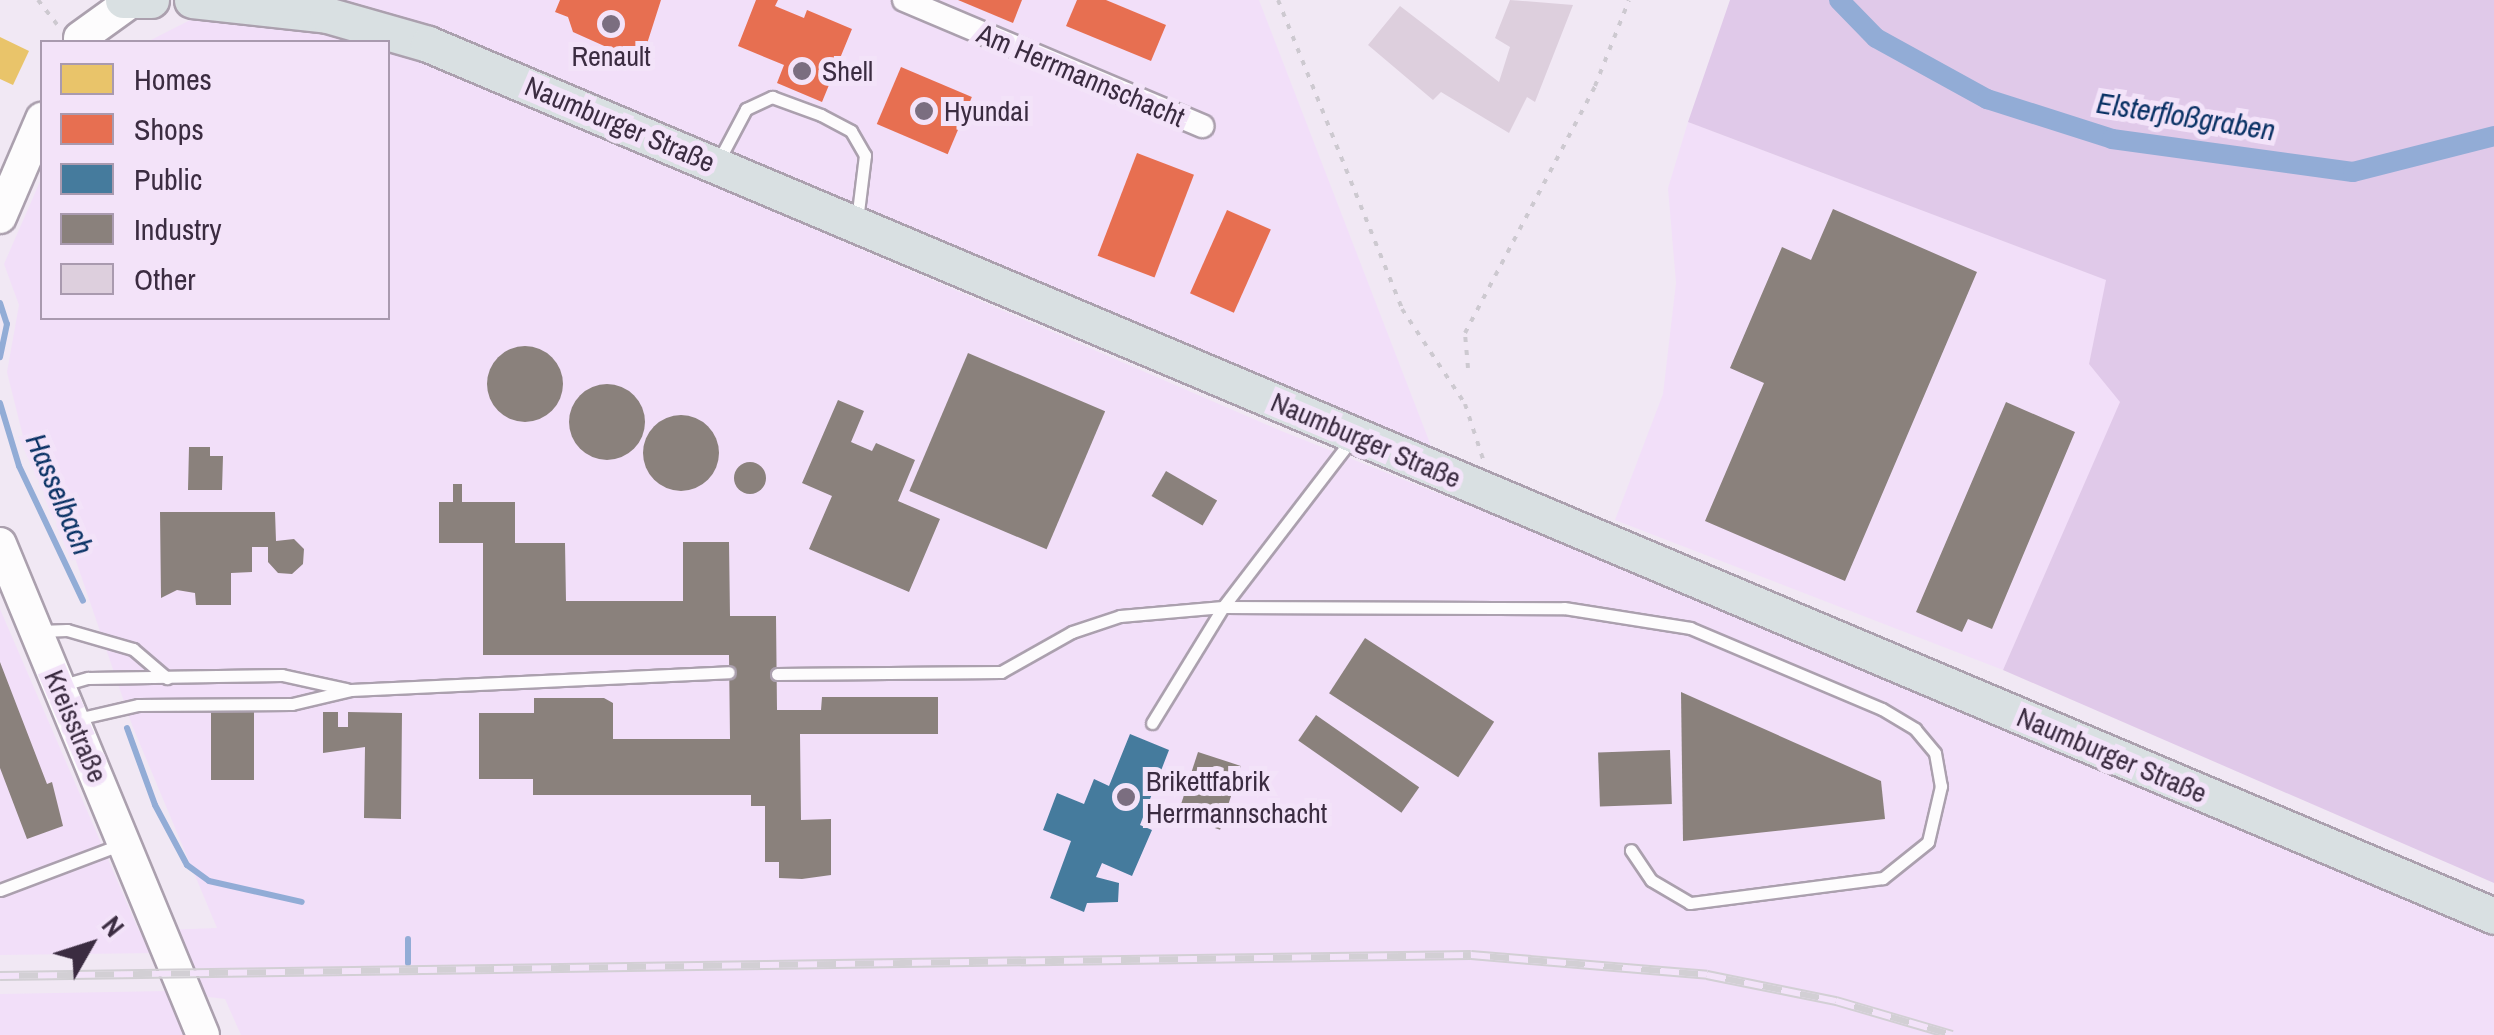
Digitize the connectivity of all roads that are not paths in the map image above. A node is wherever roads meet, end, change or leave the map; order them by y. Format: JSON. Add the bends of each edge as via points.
{"nodes":[{"id":1,"x":92,"y":0,"type":"edge"},
{"id":2,"x":192,"y":0,"type":"edge"},
{"id":3,"x":226,"y":0,"type":"edge"},
{"id":4,"x":904,"y":0,"type":"edge"},
{"id":5,"x":135,"y":1,"type":"edge"},
{"id":6,"x":72,"y":35,"type":"edge"},
{"id":7,"x":40,"y":124,"type":"edge"},
{"id":8,"x":1202,"y":126,"type":"dead end"},
{"id":9,"x":717,"y":165,"type":"junction"},
{"id":10,"x":0,"y":217,"type":"edge"},
{"id":11,"x":856,"y":224,"type":"junction"},
{"id":12,"x":1354,"y":435,"type":"junction"},
{"id":13,"x":0,"y":544,"type":"edge"},
{"id":14,"x":1223,"y":607,"type":"junction"},
{"id":15,"x":36,"y":631,"type":"junction"},
{"id":16,"x":729,"y":672,"type":"dead end"},
{"id":17,"x":776,"y":674,"type":"dead end"},
{"id":18,"x":167,"y":678,"type":"junction"},
{"id":19,"x":59,"y":686,"type":"junction"},
{"id":20,"x":350,"y":690,"type":"junction"},
{"id":21,"x":73,"y":720,"type":"junction"},
{"id":22,"x":1152,"y":723,"type":"dead end"},
{"id":23,"x":124,"y":843,"type":"junction"},
{"id":24,"x":1630,"y":850,"type":"dead end"},
{"id":25,"x":0,"y":890,"type":"edge"},
{"id":26,"x":2494,"y":916,"type":"edge"},
{"id":27,"x":203,"y":1035,"type":"edge"}],
"edges":[{"from":1,"to":6,"type":"main road"},
{"from":2,"to":3,"type":"main road","name":"Naumburger Straße","via":[[216,6]]},
{"from":3,"to":9,"type":"main road","name":"Naumburger Straße","via":[[403,35]]},
{"from":4,"to":8,"type":"street","name":"Am Herrmannschacht"},
{"from":5,"to":6,"type":"main road"},
{"from":7,"to":10,"type":"main road"},
{"from":9,"to":11,"type":"main road","name":"Naumburger Straße"},
{"from":9,"to":11,"type":"lane","via":[[746,109],[772,97],[850,131],[865,155]]},
{"from":11,"to":12,"type":"main road","name":"Naumburger Straße"},
{"from":12,"to":14,"type":"lane","via":[[1337,466]]},
{"from":12,"to":26,"type":"main road","name":"Naumburger Straße"},
{"from":13,"to":15,"type":"main road","name":"Kreisstraße"},
{"from":14,"to":17,"type":"lane","via":[[1120,616],[1072,632],[1001,672]]},
{"from":14,"to":22,"type":"lane"},
{"from":14,"to":24,"type":"lane","via":[[1564,608],[1690,628],[1882,709],[1915,729],[1934,753],[1941,786],[1928,842],[1883,878],[1690,903],[1651,880]]},
{"from":15,"to":18,"type":"lane","via":[[67,630],[133,649]]},
{"from":15,"to":19,"type":"main road","name":"Kreisstraße"},
{"from":16,"to":20,"type":"lane"},
{"from":18,"to":19,"type":"lane","via":[[88,678]]},
{"from":18,"to":20,"type":"lane","via":[[282,674]]},
{"from":19,"to":21,"type":"main road","name":"Kreisstraße"},
{"from":20,"to":21,"type":"lane","via":[[292,704],[138,705]]},
{"from":21,"to":23,"type":"main road","name":"Kreisstraße"},
{"from":23,"to":25,"type":"lane"},
{"from":23,"to":27,"type":"main road","name":"Kreisstraße"}]}
